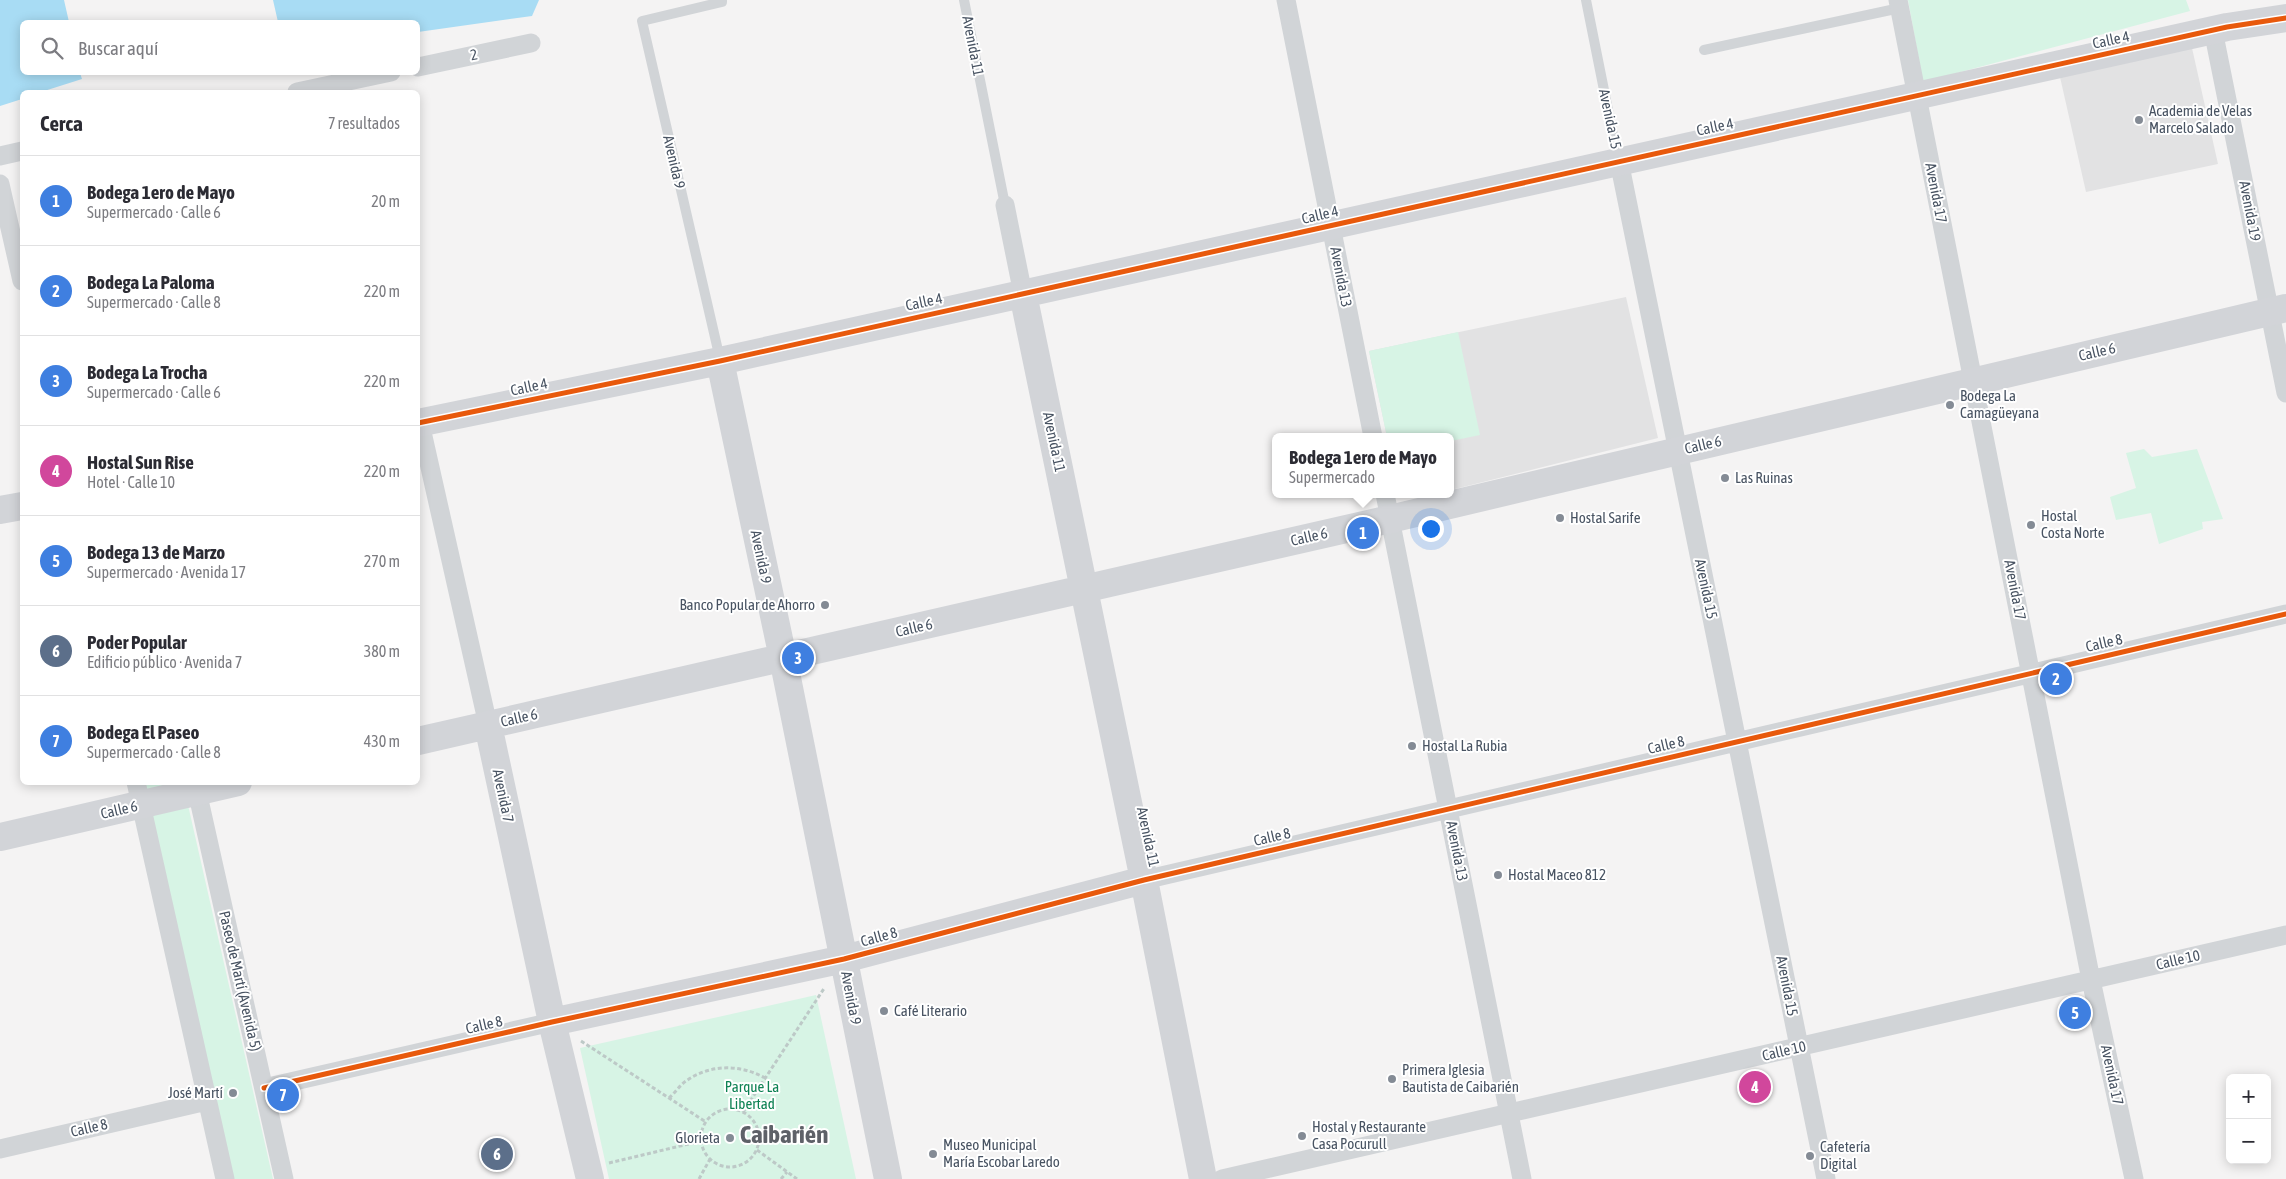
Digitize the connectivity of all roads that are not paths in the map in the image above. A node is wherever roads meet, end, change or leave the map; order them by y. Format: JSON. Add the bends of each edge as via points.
{"nodes":[{"id":1,"x":722,"y":0,"type":"edge"},
{"id":2,"x":964,"y":0,"type":"edge"},
{"id":3,"x":1286,"y":0,"type":"edge"},
{"id":4,"x":1586,"y":0,"type":"edge"},
{"id":5,"x":1899,"y":4,"type":"edge"},
{"id":6,"x":2286,"y":18,"type":"edge"},
{"id":7,"x":2220,"y":28,"type":"junction"},
{"id":8,"x":531,"y":43,"type":"dead end"},
{"id":9,"x":1704,"y":50,"type":"dead end"},
{"id":10,"x":420,"y":67,"type":"edge"},
{"id":11,"x":382,"y":75,"type":"edge"},
{"id":12,"x":344,"y":88,"type":"edge"},
{"id":13,"x":320,"y":90,"type":"edge"},
{"id":14,"x":1917,"y":96,"type":"junction"},
{"id":15,"x":20,"y":151,"type":"edge"},
{"id":16,"x":0,"y":156,"type":"edge"},
{"id":17,"x":1618,"y":161,"type":"junction"},
{"id":18,"x":0,"y":184,"type":"edge"},
{"id":19,"x":1005,"y":205,"type":"joint"},
{"id":20,"x":1331,"y":225,"type":"junction"},
{"id":21,"x":20,"y":272,"type":"edge"},
{"id":22,"x":1023,"y":294,"type":"junction"},
{"id":23,"x":2278,"y":310,"type":"edge"},
{"id":24,"x":720,"y":361,"type":"junction"},
{"id":25,"x":1973,"y":382,"type":"junction"},
{"id":26,"x":2286,"y":393,"type":"edge"},
{"id":27,"x":420,"y":419,"type":"edge"},
{"id":28,"x":420,"y":428,"type":"edge"},
{"id":29,"x":1372,"y":433,"type":"edge"},
{"id":30,"x":1678,"y":451,"type":"junction"},
{"id":31,"x":1454,"y":493,"type":"edge"},
{"id":32,"x":1429,"y":498,"type":"edge"},
{"id":33,"x":20,"y":506,"type":"edge"},
{"id":34,"x":1387,"y":506,"type":"edge"},
{"id":35,"x":0,"y":510,"type":"edge"},
{"id":36,"x":1084,"y":589,"type":"junction"},
{"id":37,"x":2286,"y":614,"type":"edge"},
{"id":38,"x":783,"y":658,"type":"junction"},
{"id":39,"x":2031,"y":673,"type":"junction"},
{"id":40,"x":488,"y":725,"type":"junction"},
{"id":41,"x":420,"y":741,"type":"edge"},
{"id":42,"x":1737,"y":742,"type":"junction"},
{"id":43,"x":213,"y":785,"type":"edge"},
{"id":44,"x":196,"y":787,"type":"edge"},
{"id":45,"x":139,"y":794,"type":"edge"},
{"id":46,"x":1448,"y":809,"type":"junction"},
{"id":47,"x":0,"y":837,"type":"edge"},
{"id":48,"x":1144,"y":880,"type":"junction"},
{"id":49,"x":2286,"y":935,"type":"edge"},
{"id":50,"x":844,"y":959,"type":"junction"},
{"id":51,"x":2091,"y":980,"type":"junction"},
{"id":52,"x":552,"y":1022,"type":"junction"},
{"id":53,"x":1800,"y":1047,"type":"junction"},
{"id":54,"x":264,"y":1088,"type":"junction"},
{"id":55,"x":207,"y":1101,"type":"junction"},
{"id":56,"x":1510,"y":1114,"type":"junction"},
{"id":57,"x":0,"y":1149,"type":"edge"},
{"id":58,"x":588,"y":1173,"type":"edge"},
{"id":59,"x":225,"y":1179,"type":"edge"},
{"id":60,"x":284,"y":1179,"type":"edge"},
{"id":61,"x":888,"y":1179,"type":"edge"},
{"id":62,"x":1203,"y":1179,"type":"edge"},
{"id":63,"x":1222,"y":1179,"type":"edge"},
{"id":64,"x":1522,"y":1179,"type":"edge"},
{"id":65,"x":1826,"y":1179,"type":"edge"},
{"id":66,"x":2134,"y":1179,"type":"edge"}],
"edges":[{"from":1,"to":24,"type":"lane","name":"Avenida 9","via":[[642,21]]},
{"from":2,"to":19,"type":"lane","name":"Avenida 11"},
{"from":3,"to":20,"type":"street","name":"Avenida 13"},
{"from":4,"to":17,"type":"lane","name":"Avenida 15"},
{"from":5,"to":9,"type":"lane"},
{"from":5,"to":14,"type":"street","name":"Avenida 17"},
{"from":6,"to":7,"type":"street","name":"Calle 4"},
{"from":7,"to":14,"type":"street","name":"Calle 4"},
{"from":7,"to":23,"type":"street","name":"Avenida 19"},
{"from":8,"to":10,"type":"street","name":"2"},
{"from":11,"to":12,"type":"street"},
{"from":12,"to":13,"type":"street"},
{"from":14,"to":17,"type":"street","name":"Calle 4"},
{"from":14,"to":25,"type":"street","name":"Avenida 17"},
{"from":15,"to":16,"type":"street"},
{"from":17,"to":20,"type":"street","name":"Calle 4"},
{"from":17,"to":30,"type":"street","name":"Avenida 15"},
{"from":18,"to":21,"type":"street"},
{"from":19,"to":22,"type":"street","name":"Avenida 11"},
{"from":20,"to":22,"type":"street","name":"Calle 4"},
{"from":20,"to":29,"type":"street","name":"Avenida 13"},
{"from":22,"to":24,"type":"street","name":"Calle 4"},
{"from":22,"to":36,"type":"street","name":"Avenida 11"},
{"from":23,"to":25,"type":"street","name":"Calle 6"},
{"from":23,"to":26,"type":"street","name":"Avenida 19"},
{"from":24,"to":27,"type":"street","name":"Calle 4"},
{"from":24,"to":38,"type":"street","name":"Avenida 9"},
{"from":25,"to":30,"type":"street","name":"Calle 6"},
{"from":25,"to":39,"type":"street","name":"Avenida 17"},
{"from":28,"to":40,"type":"street","name":"Avenida 7"},
{"from":30,"to":31,"type":"street","name":"Calle 6"},
{"from":30,"to":42,"type":"street","name":"Avenida 15"},
{"from":32,"to":34,"type":"street","name":"Calle 6"},
{"from":33,"to":35,"type":"street"},
{"from":34,"to":36,"type":"street","name":"Calle 6"},
{"from":34,"to":46,"type":"street","name":"Avenida 13"},
{"from":36,"to":38,"type":"street","name":"Calle 6"},
{"from":36,"to":48,"type":"street","name":"Avenida 11"},
{"from":37,"to":39,"type":"street","name":"Calle 8"},
{"from":38,"to":40,"type":"street","name":"Calle 6"},
{"from":38,"to":50,"type":"street","name":"Avenida 9"},
{"from":39,"to":42,"type":"street","name":"Calle 8"},
{"from":39,"to":51,"type":"street","name":"Avenida 17"},
{"from":40,"to":41,"type":"street","name":"Calle 6"},
{"from":40,"to":52,"type":"street","name":"Avenida 7"},
{"from":42,"to":46,"type":"street","name":"Calle 8"},
{"from":42,"to":53,"type":"street","name":"Avenida 15"},
{"from":43,"to":44,"type":"street","name":"Calle 6"},
{"from":44,"to":45,"type":"street","name":"Calle 6"},
{"from":44,"to":54,"type":"street","name":"Paseo de Martí (Avenida 5)"},
{"from":45,"to":47,"type":"street","name":"Calle 6"},
{"from":45,"to":55,"type":"street"},
{"from":46,"to":48,"type":"street","name":"Calle 8"},
{"from":46,"to":56,"type":"street","name":"Avenida 13"},
{"from":48,"to":50,"type":"street","name":"Calle 8"},
{"from":48,"to":62,"type":"street","name":"Avenida 11"},
{"from":49,"to":51,"type":"street","name":"Calle 10"},
{"from":50,"to":52,"type":"street","name":"Calle 8"},
{"from":50,"to":61,"type":"street","name":"Avenida 9"},
{"from":51,"to":53,"type":"street","name":"Calle 10"},
{"from":51,"to":66,"type":"street","name":"Avenida 17"},
{"from":52,"to":54,"type":"street","name":"Calle 8"},
{"from":52,"to":58,"type":"street","name":"Avenida 7"},
{"from":53,"to":56,"type":"street","name":"Calle 10"},
{"from":53,"to":65,"type":"street","name":"Avenida 15"},
{"from":54,"to":60,"type":"street","name":"Paseo de Martí (Avenida 5)"},
{"from":55,"to":57,"type":"street","name":"Calle 8"},
{"from":55,"to":59,"type":"street"},
{"from":56,"to":63,"type":"street","name":"Calle 10"},
{"from":56,"to":64,"type":"street","name":"Avenida 13"}]}
